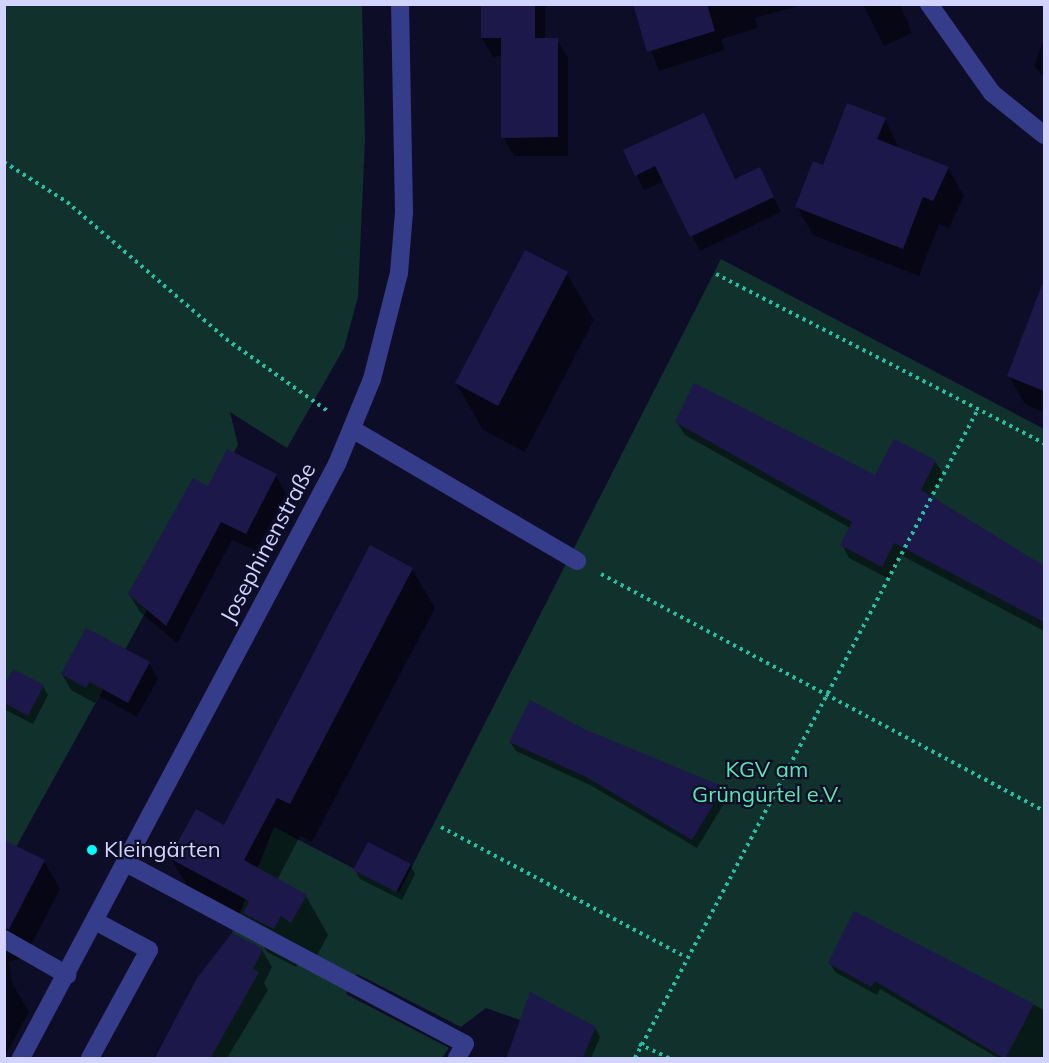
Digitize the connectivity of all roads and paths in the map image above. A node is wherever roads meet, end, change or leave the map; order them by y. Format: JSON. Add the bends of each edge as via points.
{"nodes":[{"id":1,"x":400,"y":4,"type":"edge"},
{"id":2,"x":929,"y":4,"type":"edge"},
{"id":3,"x":1044,"y":135,"type":"edge"},
{"id":4,"x":4,"y":162,"type":"edge"},
{"id":5,"x":716,"y":274,"type":"dead end"},
{"id":6,"x":978,"y":409,"type":"junction"},
{"id":7,"x":352,"y":429,"type":"junction"},
{"id":8,"x":1044,"y":443,"type":"edge"},
{"id":9,"x":577,"y":561,"type":"joint"},
{"id":10,"x":823,"y":696,"type":"junction"},
{"id":11,"x":1044,"y":811,"type":"edge"},
{"id":12,"x":441,"y":827,"type":"dead end"},
{"id":13,"x":126,"y":863,"type":"junction"},
{"id":14,"x":95,"y":921,"type":"junction"},
{"id":15,"x":4,"y":939,"type":"edge"},
{"id":16,"x":685,"y":957,"type":"junction"},
{"id":17,"x":67,"y":975,"type":"junction"},
{"id":18,"x":639,"y":1044,"type":"junction"},
{"id":19,"x":21,"y":1059,"type":"edge"},
{"id":20,"x":90,"y":1059,"type":"edge"},
{"id":21,"x":457,"y":1059,"type":"edge"},
{"id":22,"x":635,"y":1059,"type":"edge"},
{"id":23,"x":669,"y":1059,"type":"edge"}],
"edges":[{"from":1,"to":7,"type":"street","name":"Josephinenstraße","via":[[404,212],[399,273],[386,333]]},
{"from":2,"to":3,"type":"street","via":[[992,93]]},
{"from":4,"to":7,"type":"path","via":[[67,202],[226,339]]},
{"from":5,"to":6,"type":"path"},
{"from":6,"to":8,"type":"path"},
{"from":6,"to":10,"type":"path"},
{"from":7,"to":9,"type":"street"},
{"from":7,"to":13,"type":"street","name":"Josephinenstraße"},
{"from":9,"to":10,"type":"path"},
{"from":10,"to":11,"type":"path"},
{"from":10,"to":16,"type":"path"},
{"from":12,"to":16,"type":"path"},
{"from":13,"to":14,"type":"street","name":"Josephinenstraße"},
{"from":13,"to":21,"type":"street","via":[[465,1044]]},
{"from":14,"to":17,"type":"street","name":"Josephinenstraße"},
{"from":14,"to":20,"type":"street","via":[[149,950]]},
{"from":15,"to":17,"type":"street"},
{"from":16,"to":18,"type":"path"},
{"from":17,"to":19,"type":"street","name":"Josephinenstraße"},
{"from":18,"to":22,"type":"path"},
{"from":18,"to":23,"type":"path"}]}
